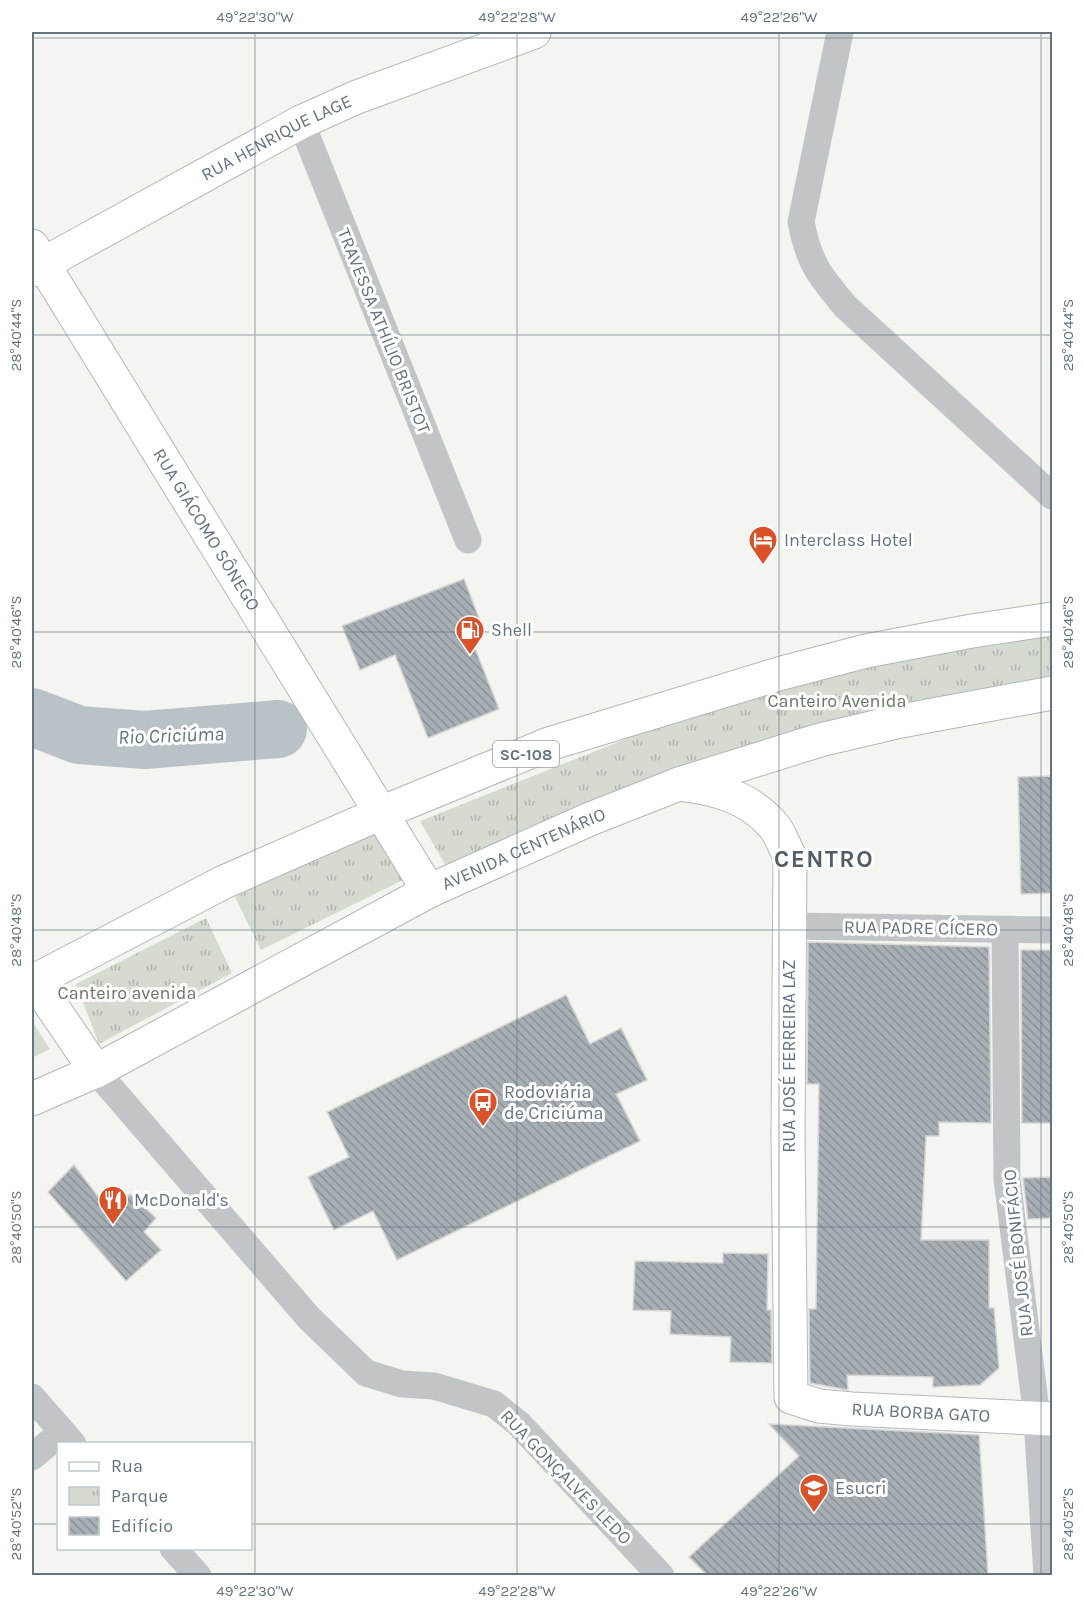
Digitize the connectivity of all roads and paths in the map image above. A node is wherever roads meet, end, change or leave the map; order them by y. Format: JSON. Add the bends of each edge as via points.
{"nodes":[{"id":1,"x":534,"y":32,"type":"edge"},
{"id":2,"x":840,"y":32,"type":"edge"},
{"id":3,"x":301,"y":122,"type":"junction"},
{"id":4,"x":35,"y":260,"type":"edge"},
{"id":5,"x":1053,"y":496,"type":"edge"},
{"id":6,"x":468,"y":540,"type":"dead end"},
{"id":7,"x":1053,"y":619,"type":"edge"},
{"id":8,"x":1053,"y":693,"type":"edge"},
{"id":9,"x":679,"y":784,"type":"junction"},
{"id":10,"x":381,"y":813,"type":"junction"},
{"id":11,"x":429,"y":891,"type":"junction"},
{"id":12,"x":789,"y":926,"type":"junction"},
{"id":13,"x":1005,"y":930,"type":"junction"},
{"id":14,"x":1053,"y":930,"type":"edge"},
{"id":15,"x":33,"y":981,"type":"edge"},
{"id":16,"x":96,"y":1071,"type":"junction"},
{"id":17,"x":32,"y":1099,"type":"edge"},
{"id":18,"x":32,"y":1397,"type":"edge"},
{"id":19,"x":791,"y":1397,"type":"joint"},
{"id":20,"x":1045,"y":1419,"type":"edge"},
{"id":21,"x":68,"y":1438,"type":"edge"},
{"id":22,"x":57,"y":1444,"type":"edge"},
{"id":23,"x":32,"y":1457,"type":"edge"},
{"id":24,"x":175,"y":1550,"type":"edge"},
{"id":25,"x":198,"y":1575,"type":"edge"},
{"id":26,"x":661,"y":1575,"type":"edge"},
{"id":27,"x":1047,"y":1575,"type":"edge"}],
"edges":[{"from":1,"to":3,"type":"main road","name":"RUA HENRIQUE LAGE","via":[[357,97]]},
{"from":2,"to":5,"type":"street","via":[[801,222],[806,248],[817,272],[845,306]]},
{"from":3,"to":4,"type":"main road","name":"RUA HENRIQUE LAGE"},
{"from":3,"to":6,"type":"street","name":"TRAVESSA ATHÍLIO BRISTOT"},
{"from":4,"to":10,"type":"main road","name":"RUA GIÁCOMO SÔNEGO"},
{"from":7,"to":10,"type":"main road","number":"SC-108","via":[[878,649],[782,673],[549,744]]},
{"from":8,"to":9,"type":"main road","name":"AVENIDA CENTENÁRIO","via":[[820,740]]},
{"from":9,"to":11,"type":"main road","name":"AVENIDA CENTENÁRIO"},
{"from":9,"to":12,"type":"main road","name":"RUA JOSÉ FERREIRA LAZ","via":[[715,788],[750,805],[773,825],[790,857]]},
{"from":10,"to":11,"type":"main road","name":"RUA GIÁCOMO SÔNEGO"},
{"from":10,"to":15,"type":"main road","number":"SC-108","via":[[224,882]]},
{"from":11,"to":16,"type":"main road","name":"AVENIDA CENTENÁRIO"},
{"from":12,"to":13,"type":"street","name":"RUA PADRE CÍCERO"},
{"from":12,"to":19,"type":"main road","name":"RUA JOSÉ FERREIRA LAZ"},
{"from":13,"to":14,"type":"street","name":"RUA PADRE CÍCERO"},
{"from":13,"to":20,"type":"street","name":"RUA JOSÉ BONIFÁCIO","via":[[1007,1179]]},
{"from":15,"to":16,"type":"main road"},
{"from":16,"to":17,"type":"main road","name":"AVENIDA CENTENÁRIO"},
{"from":16,"to":26,"type":"street","name":"RUA GONÇALVES LEDO","via":[[309,1318],[366,1373],[402,1384],[434,1386],[494,1404],[519,1424]]},
{"from":18,"to":21,"type":"street"},
{"from":19,"to":20,"type":"main road","name":"RUA BORBA GATO","via":[[819,1406],[852,1409]]},
{"from":20,"to":27,"type":"street","name":"RUA JOSÉ BONIFÁCIO"},
{"from":22,"to":23,"type":"street"},
{"from":24,"to":25,"type":"street"}]}
